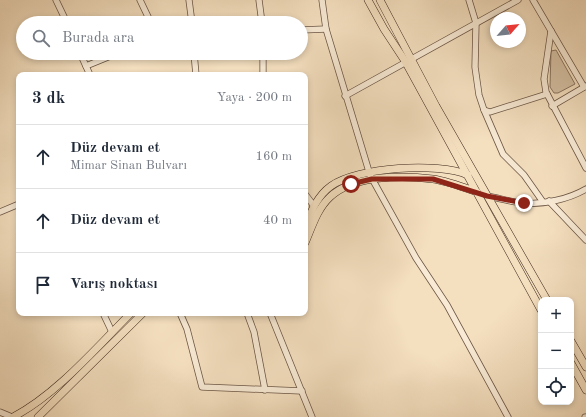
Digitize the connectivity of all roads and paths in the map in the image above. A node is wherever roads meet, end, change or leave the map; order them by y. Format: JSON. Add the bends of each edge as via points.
{"nodes":[{"id":1,"x":56,"y":0,"type":"edge"},
{"id":2,"x":140,"y":0,"type":"edge"},
{"id":3,"x":189,"y":0,"type":"edge"},
{"id":4,"x":259,"y":0,"type":"edge"},
{"id":5,"x":322,"y":0,"type":"edge"},
{"id":6,"x":368,"y":0,"type":"edge"},
{"id":7,"x":380,"y":0,"type":"edge"},
{"id":8,"x":469,"y":0,"type":"edge"},
{"id":9,"x":518,"y":0,"type":"edge"},
{"id":10,"x":533,"y":0,"type":"edge"},
{"id":11,"x":63,"y":16,"type":"edge"},
{"id":12,"x":148,"y":16,"type":"edge"},
{"id":13,"x":191,"y":16,"type":"edge"},
{"id":14,"x":261,"y":16,"type":"edge"},
{"id":15,"x":476,"y":23,"type":"junction"},
{"id":16,"x":326,"y":29,"type":"junction"},
{"id":17,"x":308,"y":30,"type":"edge"},
{"id":18,"x":551,"y":31,"type":"junction"},
{"id":19,"x":83,"y":60,"type":"edge"},
{"id":20,"x":101,"y":60,"type":"edge"},
{"id":21,"x":195,"y":60,"type":"edge"},
{"id":22,"x":263,"y":60,"type":"edge"},
{"id":23,"x":408,"y":60,"type":"junction"},
{"id":24,"x":86,"y":66,"type":"junction"},
{"id":25,"x":89,"y":72,"type":"edge"},
{"id":26,"x":196,"y":72,"type":"edge"},
{"id":27,"x":263,"y":72,"type":"edge"},
{"id":28,"x":585,"y":86,"type":"edge"},
{"id":29,"x":547,"y":94,"type":"junction"},
{"id":30,"x":344,"y":96,"type":"junction"},
{"id":31,"x":552,"y":106,"type":"junction"},
{"id":32,"x":484,"y":110,"type":"junction"},
{"id":33,"x":586,"y":168,"type":"edge"},
{"id":34,"x":368,"y":172,"type":"junction"},
{"id":35,"x":466,"y":174,"type":"junction"},
{"id":36,"x":372,"y":179,"type":"junction"},
{"id":37,"x":478,"y":181,"type":"junction"},
{"id":38,"x":586,"y":189,"type":"edge"},
{"id":39,"x":475,"y":191,"type":"junction"},
{"id":40,"x":487,"y":196,"type":"junction"},
{"id":41,"x":308,"y":198,"type":"edge"},
{"id":42,"x":546,"y":201,"type":"junction"},
{"id":43,"x":16,"y":205,"type":"edge"},
{"id":44,"x":314,"y":206,"type":"junction"},
{"id":45,"x":0,"y":212,"type":"edge"},
{"id":46,"x":308,"y":220,"type":"edge"},
{"id":47,"x":308,"y":236,"type":"edge"},
{"id":48,"x":586,"y":240,"type":"edge"},
{"id":49,"x":545,"y":297,"type":"edge"},
{"id":50,"x":538,"y":305,"type":"edge"},
{"id":51,"x":104,"y":316,"type":"edge"},
{"id":52,"x":128,"y":316,"type":"edge"},
{"id":53,"x":140,"y":316,"type":"edge"},
{"id":54,"x":181,"y":316,"type":"edge"},
{"id":55,"x":248,"y":316,"type":"edge"},
{"id":56,"x":271,"y":316,"type":"edge"},
{"id":57,"x":112,"y":332,"type":"junction"},
{"id":58,"x":574,"y":346,"type":"edge"},
{"id":59,"x":586,"y":367,"type":"edge"},
{"id":60,"x":574,"y":368,"type":"edge"},
{"id":61,"x":265,"y":390,"type":"junction"},
{"id":62,"x":586,"y":390,"type":"edge"},
{"id":63,"x":302,"y":392,"type":"junction"},
{"id":64,"x":0,"y":412,"type":"edge"},
{"id":65,"x":12,"y":417,"type":"edge"},
{"id":66,"x":38,"y":417,"type":"edge"},
{"id":67,"x":312,"y":417,"type":"edge"},
{"id":68,"x":508,"y":417,"type":"edge"}],
"edges":[{"from":1,"to":11,"type":"street"},
{"from":2,"to":12,"type":"street"},
{"from":3,"to":13,"type":"street"},
{"from":4,"to":14,"type":"street"},
{"from":5,"to":16,"type":"street"},
{"from":6,"to":23,"type":"main road","via":[[384,29]]},
{"from":7,"to":23,"type":"main road"},
{"from":8,"to":15,"type":"street"},
{"from":9,"to":15,"type":"street"},
{"from":10,"to":18,"type":"street"},
{"from":15,"to":23,"type":"street"},
{"from":15,"to":32,"type":"street","via":[[475,68]]},
{"from":16,"to":17,"type":"street"},
{"from":16,"to":30,"type":"street"},
{"from":18,"to":28,"type":"street"},
{"from":18,"to":29,"type":"street","via":[[544,79]]},
{"from":19,"to":24,"type":"street"},
{"from":20,"to":24,"type":"street"},
{"from":21,"to":26,"type":"street"},
{"from":22,"to":27,"type":"street"},
{"from":23,"to":30,"type":"street"},
{"from":23,"to":35,"type":"main road"},
{"from":23,"to":37,"type":"main road"},
{"from":24,"to":25,"type":"street"},
{"from":28,"to":31,"type":"street"},
{"from":29,"to":31,"type":"street"},
{"from":29,"to":32,"type":"street","via":[[490,112]]},
{"from":30,"to":34,"type":"street"},
{"from":31,"to":33,"type":"street"},
{"from":32,"to":42,"type":"street","via":[[503,154]]},
{"from":34,"to":35,"type":"main road","via":[[442,169]]},
{"from":34,"to":36,"type":"street"},
{"from":34,"to":44,"type":"main road","via":[[343,179],[330,187]]},
{"from":35,"to":37,"type":"main road"},
{"from":35,"to":39,"type":"main road"},
{"from":36,"to":39,"type":"main road","via":[[433,179]]},
{"from":36,"to":47,"type":"main road","via":[[351,184],[330,197],[317,216]]},
{"from":36,"to":68,"type":"street","via":[[416,258],[447,305]]},
{"from":37,"to":40,"type":"main road"},
{"from":38,"to":42,"type":"street","via":[[577,194]]},
{"from":39,"to":40,"type":"main road"},
{"from":39,"to":50,"type":"main road"},
{"from":40,"to":42,"type":"street","via":[[524,203]]},
{"from":40,"to":49,"type":"main road"},
{"from":41,"to":44,"type":"street"},
{"from":42,"to":48,"type":"street"},
{"from":43,"to":45,"type":"street"},
{"from":44,"to":46,"type":"main road"},
{"from":51,"to":57,"type":"street"},
{"from":52,"to":57,"type":"main road"},
{"from":53,"to":66,"type":"main road"},
{"from":54,"to":61,"type":"street","via":[[202,387]]},
{"from":55,"to":61,"type":"street","via":[[254,332]]},
{"from":56,"to":63,"type":"street"},
{"from":57,"to":65,"type":"main road","via":[[36,403]]},
{"from":58,"to":59,"type":"main road"},
{"from":60,"to":62,"type":"main road"},
{"from":61,"to":63,"type":"street"},
{"from":63,"to":67,"type":"street"},
{"from":64,"to":65,"type":"street"}]}
